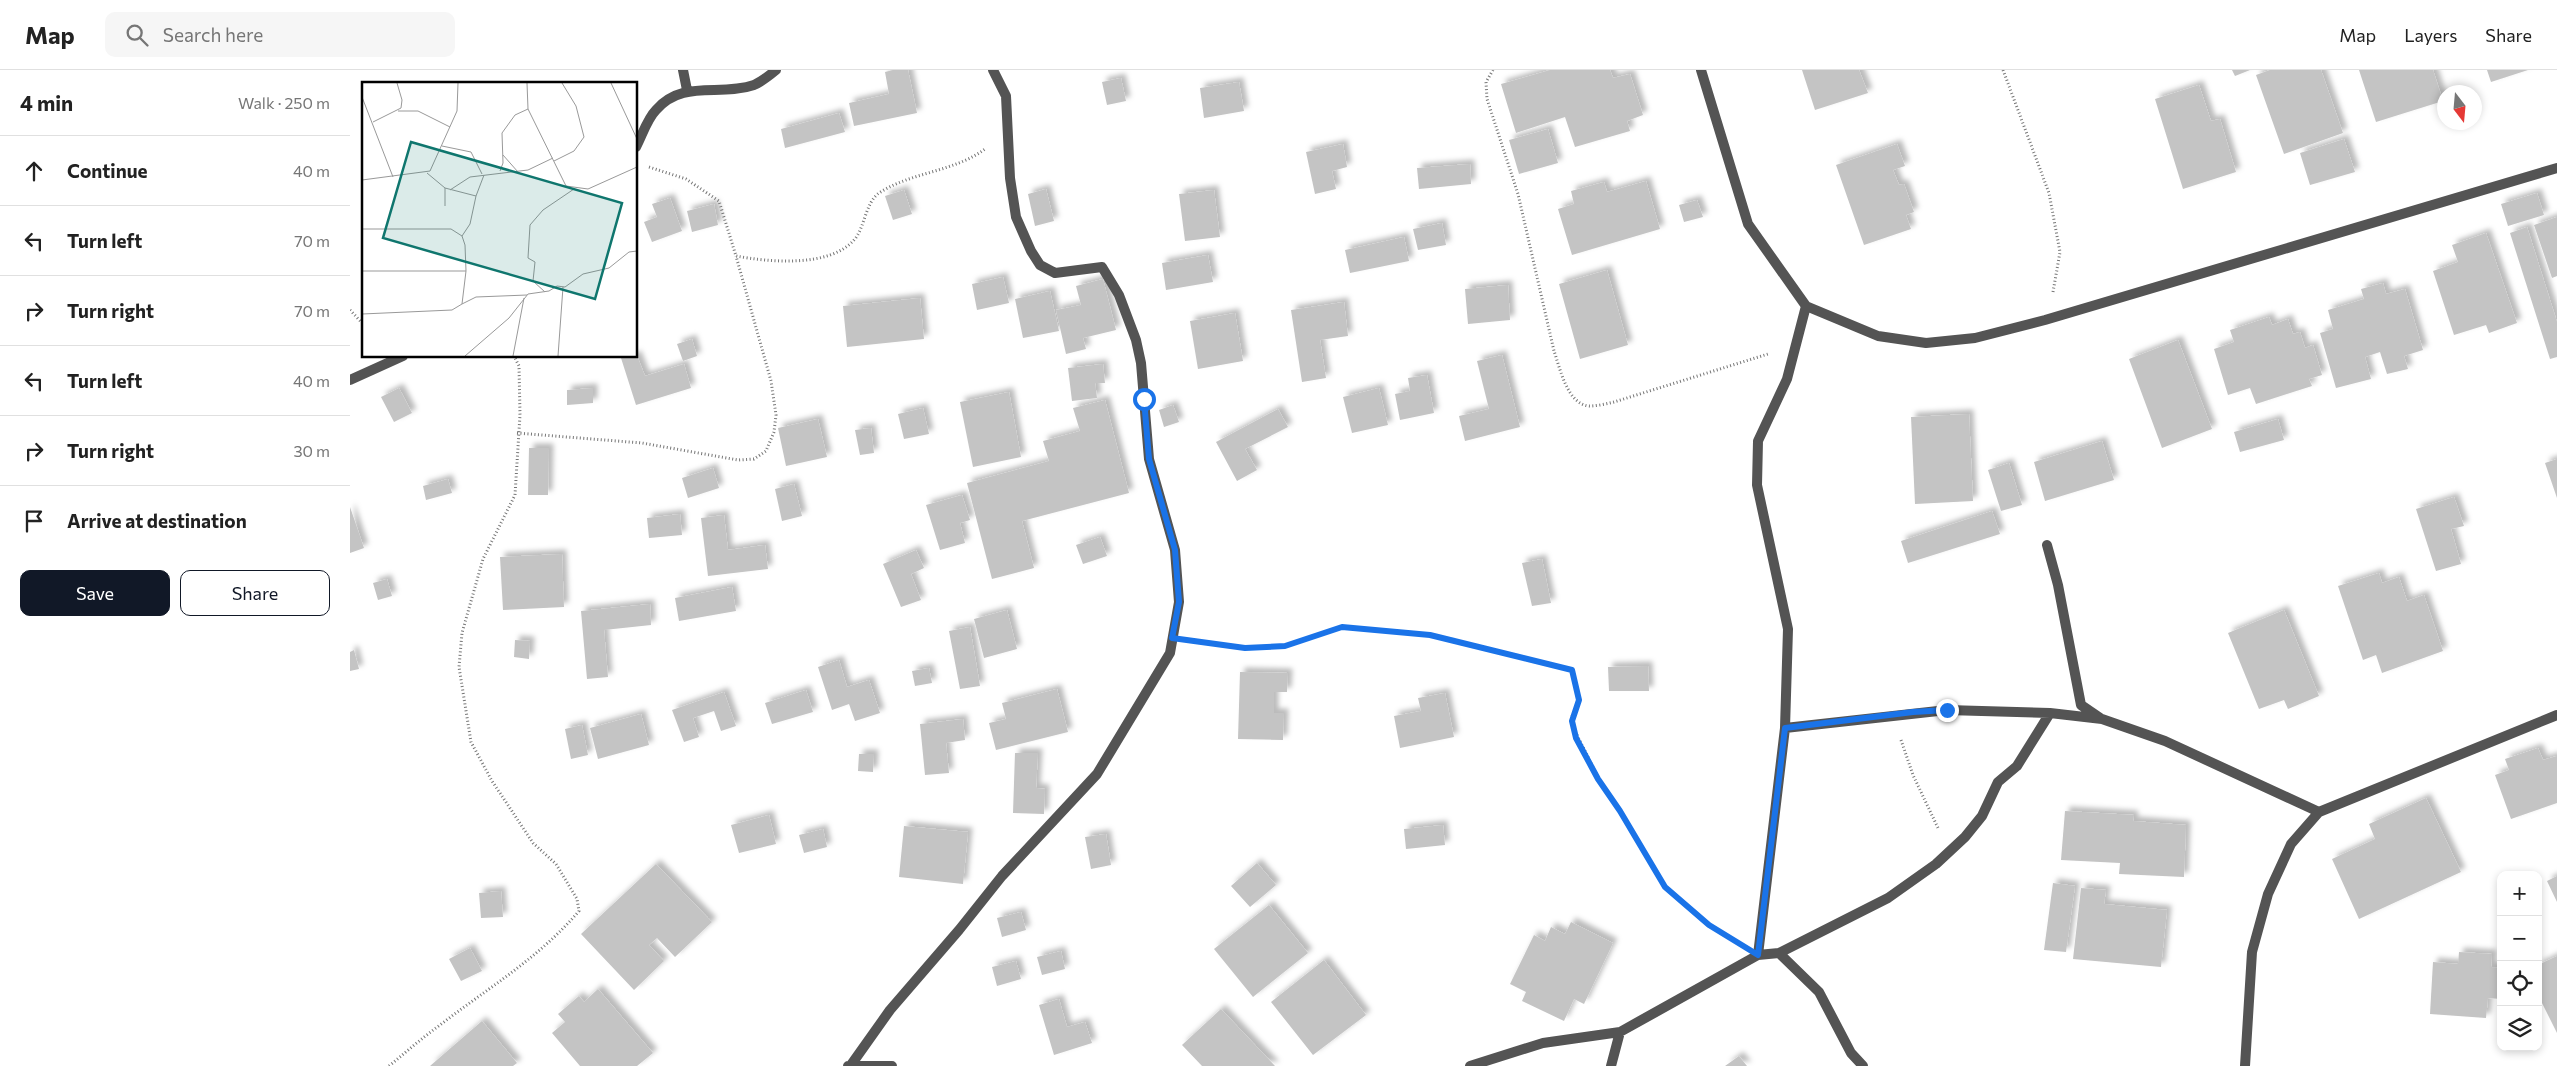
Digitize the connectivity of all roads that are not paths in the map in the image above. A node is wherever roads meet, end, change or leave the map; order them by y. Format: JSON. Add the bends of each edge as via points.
{"nodes":[{"id":1,"x":683,"y":70,"type":"edge"},
{"id":2,"x":776,"y":70,"type":"edge"},
{"id":3,"x":995,"y":70,"type":"edge"},
{"id":4,"x":1701,"y":70,"type":"edge"},
{"id":5,"x":687,"y":90,"type":"junction"},
{"id":6,"x":638,"y":143,"type":"edge"},
{"id":7,"x":2557,"y":168,"type":"edge"},
{"id":8,"x":1806,"y":306,"type":"junction"},
{"id":9,"x":399,"y":358,"type":"edge"},
{"id":10,"x":350,"y":380,"type":"edge"},
{"id":11,"x":2047,"y":545,"type":"dead end"},
{"id":12,"x":2050,"y":713,"type":"junction"},
{"id":13,"x":2557,"y":715,"type":"edge"},
{"id":14,"x":2102,"y":719,"type":"junction"},
{"id":15,"x":1785,"y":728,"type":"junction"},
{"id":16,"x":2319,"y":812,"type":"junction"},
{"id":17,"x":1779,"y":953,"type":"junction"},
{"id":18,"x":1758,"y":955,"type":"junction"},
{"id":19,"x":1620,"y":1032,"type":"junction"},
{"id":20,"x":849,"y":1065,"type":"edge"},
{"id":21,"x":892,"y":1066,"type":"edge"},
{"id":22,"x":1470,"y":1066,"type":"edge"},
{"id":23,"x":1611,"y":1066,"type":"edge"},
{"id":24,"x":1863,"y":1066,"type":"edge"},
{"id":25,"x":2245,"y":1066,"type":"edge"}],
"edges":[{"from":1,"to":5,"type":"street"},
{"from":2,"to":5,"type":"street","via":[[755,85],[724,90]]},
{"from":3,"to":20,"type":"street","via":[[1006,96],[1010,178],[1016,217],[1032,252],[1040,265],[1055,273],[1102,267],[1119,295],[1136,340],[1149,459],[1175,550],[1179,602],[1170,653],[1097,774],[1002,876],[890,1010]]},
{"from":4,"to":8,"type":"street","via":[[1748,224]]},
{"from":5,"to":6,"type":"street","via":[[671,97],[655,110]]},
{"from":7,"to":8,"type":"street","via":[[2046,320],[1975,338],[1926,342],[1878,336]]},
{"from":8,"to":15,"type":"street","via":[[1787,378],[1758,441],[1757,485],[1788,629]]},
{"from":9,"to":10,"type":"street"},
{"from":11,"to":14,"type":"street","via":[[2081,705]]},
{"from":12,"to":14,"type":"street"},
{"from":12,"to":15,"type":"street","via":[[1947,710]]},
{"from":12,"to":17,"type":"street","via":[[2017,766],[1998,782],[1982,816],[1936,864],[1888,898]]},
{"from":13,"to":16,"type":"street"},
{"from":14,"to":16,"type":"street","via":[[2164,741]]},
{"from":15,"to":18,"type":"street"},
{"from":16,"to":25,"type":"street","via":[[2291,844],[2268,894],[2252,952]]},
{"from":17,"to":18,"type":"street"},
{"from":17,"to":24,"type":"street","via":[[1819,992],[1851,1053]]},
{"from":18,"to":19,"type":"street"},
{"from":19,"to":22,"type":"street","via":[[1543,1043]]},
{"from":19,"to":23,"type":"street"},
{"from":20,"to":21,"type":"street"}]}
